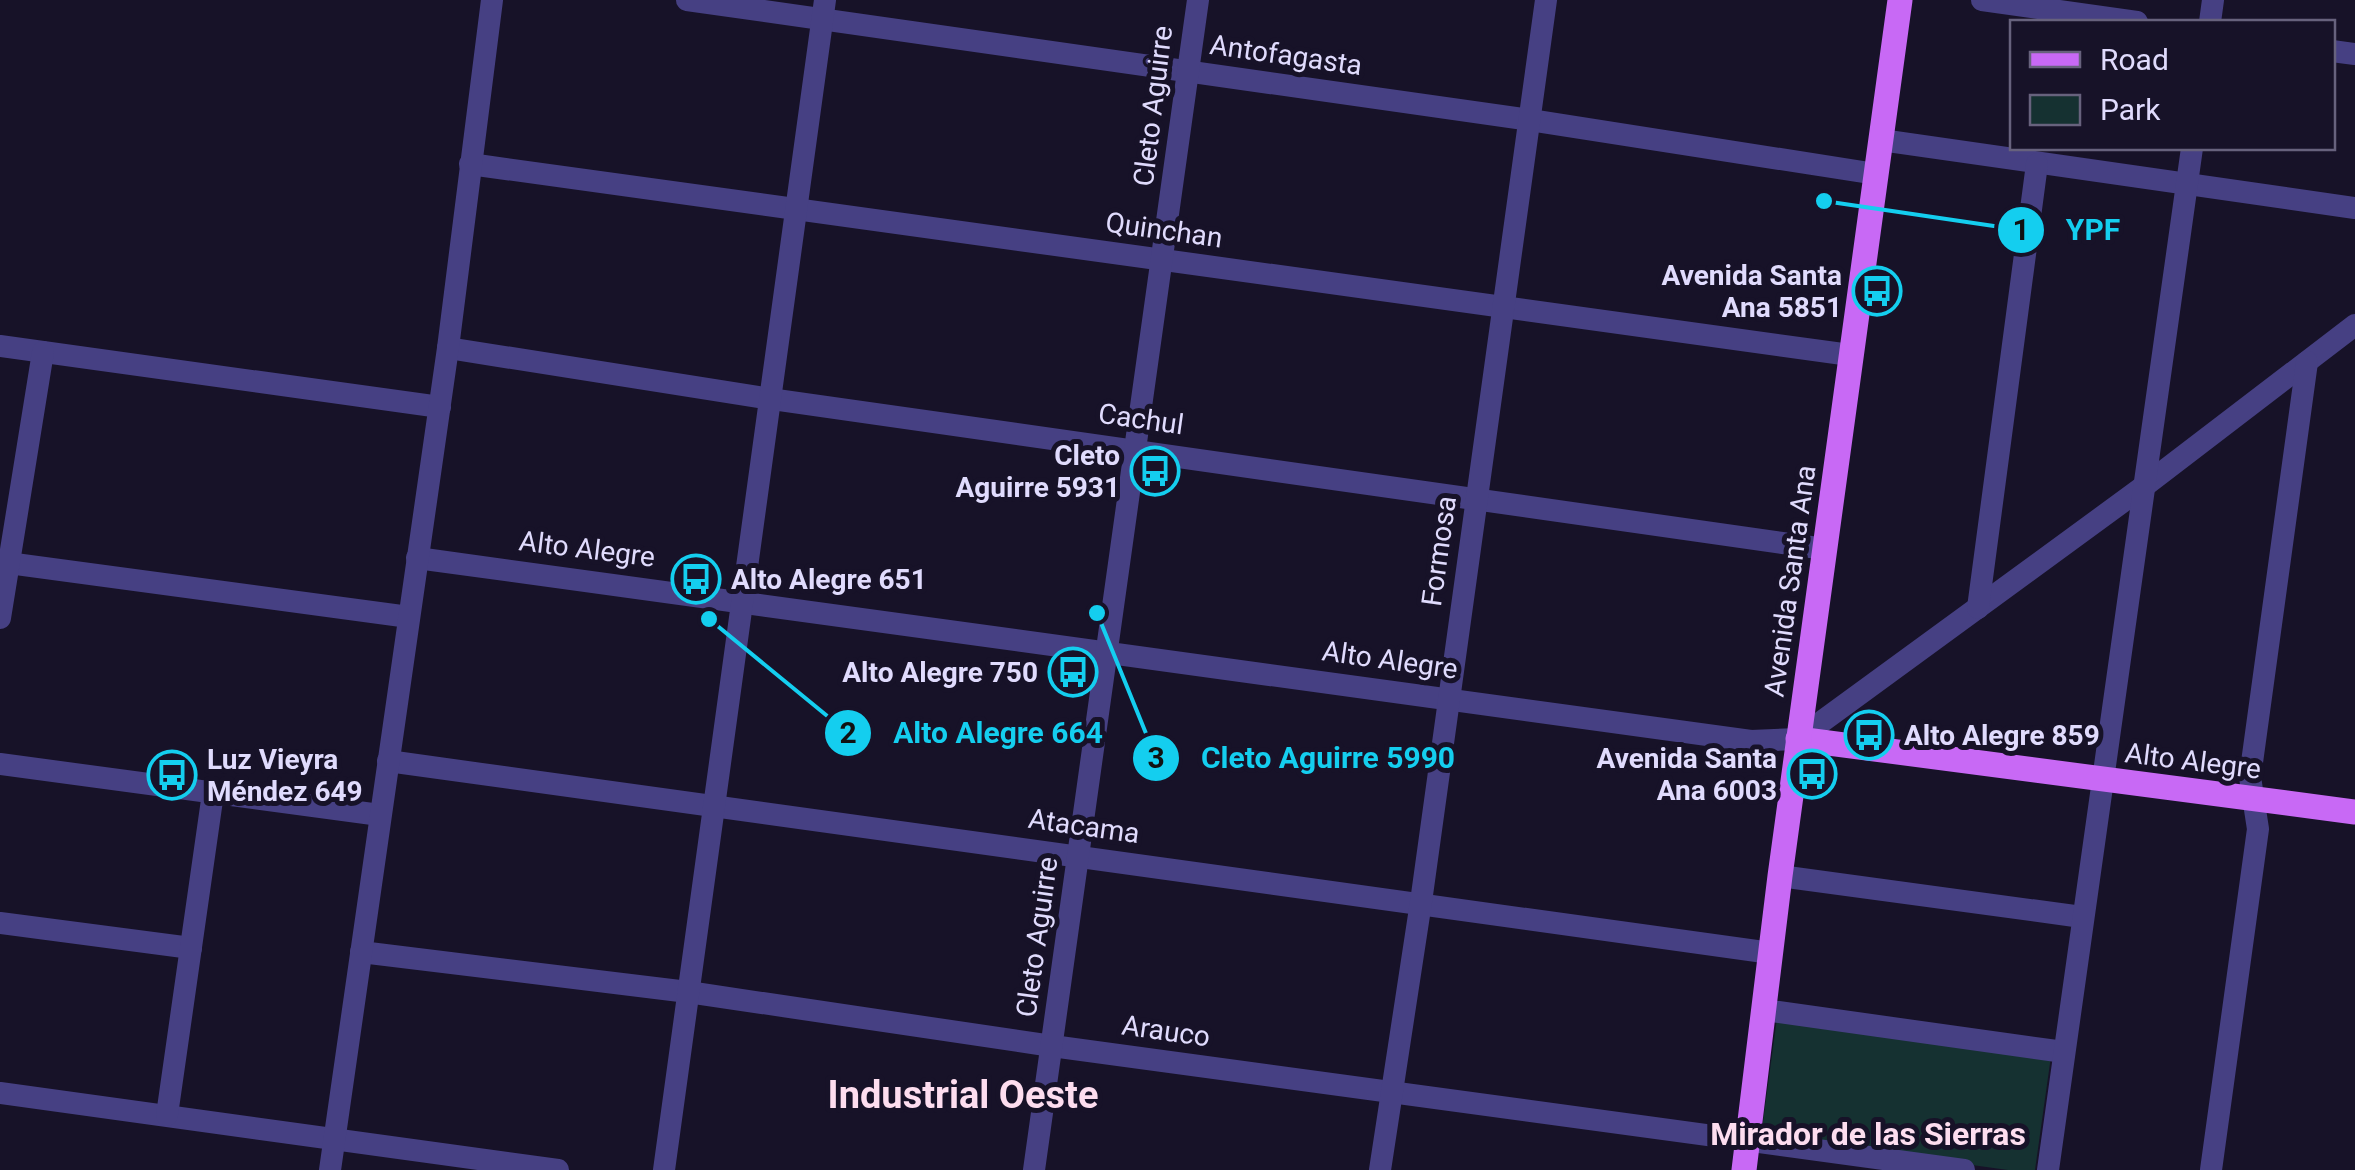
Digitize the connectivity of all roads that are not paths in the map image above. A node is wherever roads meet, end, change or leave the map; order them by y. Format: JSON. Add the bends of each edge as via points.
{"nodes":[{"id":1,"x":492,"y":0,"type":"edge"},
{"id":2,"x":687,"y":0,"type":"edge"},
{"id":3,"x":1198,"y":0,"type":"edge"},
{"id":4,"x":1546,"y":0,"type":"edge"},
{"id":5,"x":1900,"y":0,"type":"edge"},
{"id":6,"x":1982,"y":0,"type":"edge"},
{"id":7,"x":824,"y":10,"type":"edge"},
{"id":8,"x":2123,"y":20,"type":"edge"},
{"id":9,"x":1187,"y":71,"type":"junction"},
{"id":10,"x":1530,"y":120,"type":"junction"},
{"id":11,"x":1880,"y":140,"type":"junction"},
{"id":12,"x":2192,"y":150,"type":"edge"},
{"id":13,"x":470,"y":164,"type":"junction"},
{"id":14,"x":2037,"y":164,"type":"junction"},
{"id":15,"x":1876,"y":174,"type":"junction"},
{"id":16,"x":2187,"y":184,"type":"junction"},
{"id":17,"x":2355,"y":208,"type":"edge"},
{"id":18,"x":798,"y":211,"type":"junction"},
{"id":19,"x":1164,"y":260,"type":"junction"},
{"id":20,"x":1503,"y":307,"type":"junction"},
{"id":21,"x":2355,"y":325,"type":"edge"},
{"id":22,"x":0,"y":346,"type":"edge"},
{"id":23,"x":448,"y":348,"type":"junction"},
{"id":24,"x":42,"y":352,"type":"junction"},
{"id":25,"x":1850,"y":355,"type":"junction"},
{"id":26,"x":2307,"y":362,"type":"junction"},
{"id":27,"x":770,"y":399,"type":"junction"},
{"id":28,"x":440,"y":407,"type":"junction"},
{"id":29,"x":1137,"y":449,"type":"junction"},
{"id":30,"x":2146,"y":484,"type":"junction"},
{"id":31,"x":1477,"y":497,"type":"junction"},
{"id":32,"x":1825,"y":549,"type":"junction"},
{"id":33,"x":417,"y":558,"type":"junction"},
{"id":34,"x":4,"y":562,"type":"edge"},
{"id":35,"x":744,"y":600,"type":"junction"},
{"id":36,"x":1978,"y":608,"type":"junction"},
{"id":37,"x":409,"y":616,"type":"junction"},
{"id":38,"x":0,"y":618,"type":"edge"},
{"id":39,"x":1107,"y":651,"type":"junction"},
{"id":40,"x":1449,"y":699,"type":"junction"},
{"id":41,"x":1798,"y":739,"type":"junction"},
{"id":42,"x":388,"y":761,"type":"junction"},
{"id":43,"x":0,"y":764,"type":"edge"},
{"id":44,"x":2103,"y":779,"type":"junction"},
{"id":45,"x":213,"y":793,"type":"junction"},
{"id":46,"x":2254,"y":799,"type":"junction"},
{"id":47,"x":716,"y":805,"type":"junction"},
{"id":48,"x":2355,"y":812,"type":"edge"},
{"id":49,"x":380,"y":815,"type":"junction"},
{"id":50,"x":1078,"y":856,"type":"junction"},
{"id":51,"x":1780,"y":876,"type":"junction"},
{"id":52,"x":1422,"y":902,"type":"junction"},
{"id":53,"x":2082,"y":917,"type":"junction"},
{"id":54,"x":0,"y":923,"type":"edge"},
{"id":55,"x":191,"y":948,"type":"junction"},
{"id":56,"x":361,"y":952,"type":"junction"},
{"id":57,"x":1771,"y":952,"type":"junction"},
{"id":58,"x":688,"y":992,"type":"junction"},
{"id":59,"x":1764,"y":1010,"type":"junction"},
{"id":60,"x":1052,"y":1046,"type":"junction"},
{"id":61,"x":2064,"y":1052,"type":"junction"},
{"id":62,"x":1390,"y":1092,"type":"junction"},
{"id":63,"x":0,"y":1093,"type":"edge"},
{"id":64,"x":167,"y":1115,"type":"junction"},
{"id":65,"x":334,"y":1140,"type":"junction"},
{"id":66,"x":1748,"y":1141,"type":"junction"},
{"id":67,"x":330,"y":1170,"type":"edge"},
{"id":68,"x":558,"y":1170,"type":"edge"},
{"id":69,"x":664,"y":1170,"type":"edge"},
{"id":70,"x":1034,"y":1170,"type":"edge"},
{"id":71,"x":1380,"y":1170,"type":"edge"},
{"id":72,"x":1744,"y":1170,"type":"edge"},
{"id":73,"x":1964,"y":1170,"type":"edge"},
{"id":74,"x":2048,"y":1170,"type":"edge"},
{"id":75,"x":2210,"y":1170,"type":"edge"}],
"edges":[{"from":1,"to":13,"type":"street"},
{"from":2,"to":7,"type":"street","name":"Antofagasta"},
{"from":3,"to":9,"type":"street","name":"Cleto Aguirre"},
{"from":4,"to":10,"type":"street","name":"Formosa"},
{"from":5,"to":11,"type":"main road","name":"Avenida Santa Ana"},
{"from":6,"to":8,"type":"street"},
{"from":7,"to":9,"type":"street","name":"Antofagasta"},
{"from":7,"to":18,"type":"street"},
{"from":9,"to":10,"type":"street","name":"Antofagasta"},
{"from":9,"to":19,"type":"street","name":"Cleto Aguirre"},
{"from":10,"to":15,"type":"street","name":"Antofagasta"},
{"from":10,"to":20,"type":"street","name":"Formosa"},
{"from":11,"to":14,"type":"street"},
{"from":11,"to":15,"type":"main road","name":"Avenida Santa Ana"},
{"from":12,"to":16,"type":"street"},
{"from":13,"to":18,"type":"street","name":"Quinchan"},
{"from":13,"to":23,"type":"street"},
{"from":14,"to":16,"type":"street"},
{"from":14,"to":36,"type":"street"},
{"from":15,"to":25,"type":"main road","name":"Avenida Santa Ana"},
{"from":16,"to":17,"type":"street"},
{"from":16,"to":30,"type":"street"},
{"from":18,"to":19,"type":"street","name":"Quinchan"},
{"from":18,"to":27,"type":"street"},
{"from":19,"to":20,"type":"street","name":"Quinchan"},
{"from":19,"to":29,"type":"street","name":"Cleto Aguirre"},
{"from":20,"to":25,"type":"street","name":"Quinchan"},
{"from":20,"to":31,"type":"street","name":"Formosa"},
{"from":21,"to":26,"type":"street"},
{"from":22,"to":24,"type":"street"},
{"from":23,"to":27,"type":"street","name":"Cachul"},
{"from":23,"to":28,"type":"street"},
{"from":24,"to":28,"type":"street"},
{"from":24,"to":34,"type":"street"},
{"from":25,"to":32,"type":"main road","name":"Avenida Santa Ana"},
{"from":26,"to":30,"type":"street"},
{"from":26,"to":46,"type":"street","via":[[2250,778]]},
{"from":27,"to":29,"type":"street","name":"Cachul"},
{"from":27,"to":35,"type":"street"},
{"from":28,"to":33,"type":"street"},
{"from":29,"to":31,"type":"street","name":"Cachul"},
{"from":29,"to":39,"type":"street","name":"Cleto Aguirre"},
{"from":30,"to":36,"type":"street"},
{"from":30,"to":44,"type":"street"},
{"from":31,"to":32,"type":"street","name":"Cachul"},
{"from":31,"to":40,"type":"street","name":"Formosa"},
{"from":32,"to":41,"type":"main road","name":"Avenida Santa Ana"},
{"from":33,"to":35,"type":"street","name":"Alto Alegre"},
{"from":33,"to":37,"type":"street"},
{"from":34,"to":37,"type":"street"},
{"from":34,"to":38,"type":"street"},
{"from":35,"to":39,"type":"street","name":"Alto Alegre"},
{"from":35,"to":47,"type":"street"},
{"from":36,"to":41,"type":"street"},
{"from":37,"to":42,"type":"street"},
{"from":39,"to":40,"type":"street","name":"Alto Alegre"},
{"from":39,"to":50,"type":"street","name":"Cleto Aguirre"},
{"from":40,"to":41,"type":"street","name":"Alto Alegre","via":[[1751,740]]},
{"from":40,"to":52,"type":"street","name":"Formosa"},
{"from":41,"to":44,"type":"main road","name":"Alto Alegre"},
{"from":41,"to":51,"type":"main road","name":"Avenida Santa Ana"},
{"from":42,"to":47,"type":"street","name":"Atacama"},
{"from":42,"to":49,"type":"street"},
{"from":43,"to":45,"type":"street"},
{"from":44,"to":46,"type":"main road","name":"Alto Alegre"},
{"from":44,"to":53,"type":"street"},
{"from":45,"to":49,"type":"street"},
{"from":45,"to":55,"type":"street"},
{"from":46,"to":48,"type":"main road","name":"Alto Alegre"},
{"from":46,"to":75,"type":"street","via":[[2258,828]]},
{"from":47,"to":50,"type":"street","name":"Atacama"},
{"from":47,"to":58,"type":"street"},
{"from":49,"to":56,"type":"street"},
{"from":50,"to":52,"type":"street","name":"Atacama"},
{"from":50,"to":60,"type":"street","name":"Cleto Aguirre"},
{"from":51,"to":53,"type":"street"},
{"from":51,"to":57,"type":"main road","name":"Avenida Santa Ana"},
{"from":52,"to":57,"type":"street","name":"Atacama"},
{"from":52,"to":62,"type":"street","name":"Formosa"},
{"from":53,"to":61,"type":"street"},
{"from":54,"to":55,"type":"street"},
{"from":55,"to":64,"type":"street"},
{"from":56,"to":58,"type":"street","name":"Arauco"},
{"from":56,"to":65,"type":"street"},
{"from":57,"to":59,"type":"main road","name":"Avenida Santa Ana"},
{"from":58,"to":60,"type":"street","name":"Arauco"},
{"from":58,"to":69,"type":"street"},
{"from":59,"to":61,"type":"street"},
{"from":59,"to":66,"type":"main road","name":"Avenida Santa Ana"},
{"from":60,"to":62,"type":"street","name":"Arauco"},
{"from":60,"to":70,"type":"street","name":"Cleto Aguirre"},
{"from":61,"to":74,"type":"street"},
{"from":62,"to":66,"type":"street","name":"Arauco"},
{"from":62,"to":71,"type":"street","name":"Formosa"},
{"from":63,"to":64,"type":"street"},
{"from":64,"to":65,"type":"street"},
{"from":65,"to":67,"type":"street"},
{"from":65,"to":68,"type":"street"},
{"from":66,"to":72,"type":"main road","name":"Avenida Santa Ana"},
{"from":66,"to":73,"type":"street","name":"Arauco"}]}
